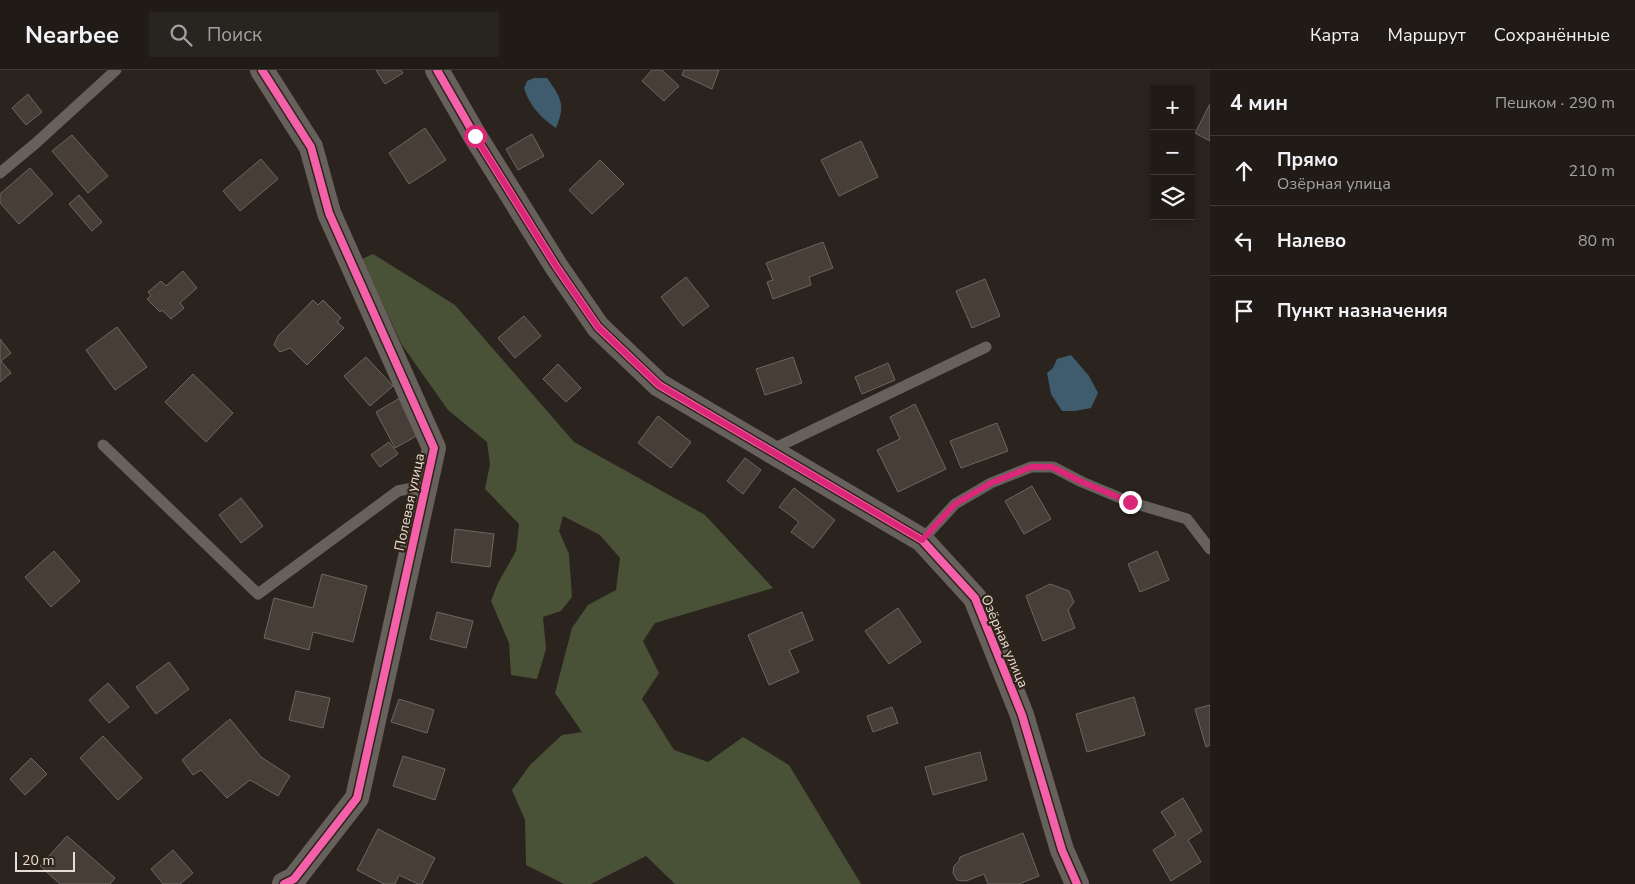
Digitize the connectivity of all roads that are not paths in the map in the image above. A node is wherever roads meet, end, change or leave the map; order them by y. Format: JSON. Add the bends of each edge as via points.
{"nodes":[{"id":1,"x":116,"y":70,"type":"edge"},
{"id":2,"x":262,"y":70,"type":"edge"},
{"id":3,"x":437,"y":70,"type":"edge"},
{"id":4,"x":0,"y":172,"type":"edge"},
{"id":5,"x":986,"y":347,"type":"dead end"},
{"id":6,"x":103,"y":445,"type":"dead end"},
{"id":7,"x":770,"y":451,"type":"junction"},
{"id":8,"x":426,"y":485,"type":"junction"},
{"id":9,"x":922,"y":540,"type":"junction"},
{"id":10,"x":1210,"y":548,"type":"edge"},
{"id":11,"x":284,"y":884,"type":"edge"},
{"id":12,"x":1077,"y":884,"type":"edge"}],
"edges":[{"from":1,"to":4,"type":"lane"},
{"from":2,"to":8,"type":"street","name":"Полевая улица","via":[[311,147],[329,213],[434,448]]},
{"from":3,"to":7,"type":"street","name":"Озёрная улица","via":[[556,266],[598,327],[659,385]]},
{"from":5,"to":7,"type":"lane"},
{"from":6,"to":8,"type":"lane","via":[[258,594],[398,491]]},
{"from":7,"to":9,"type":"street","name":"Озёрная улица"},
{"from":8,"to":11,"type":"street","name":"Полевая улица","via":[[357,798],[294,879]]},
{"from":9,"to":10,"type":"lane","via":[[955,504],[984,487],[1031,467],[1052,467],[1130,502],[1186,519]]},
{"from":9,"to":12,"type":"street","name":"Озёрная улица","via":[[975,598],[1022,714],[1062,850]]}]}
